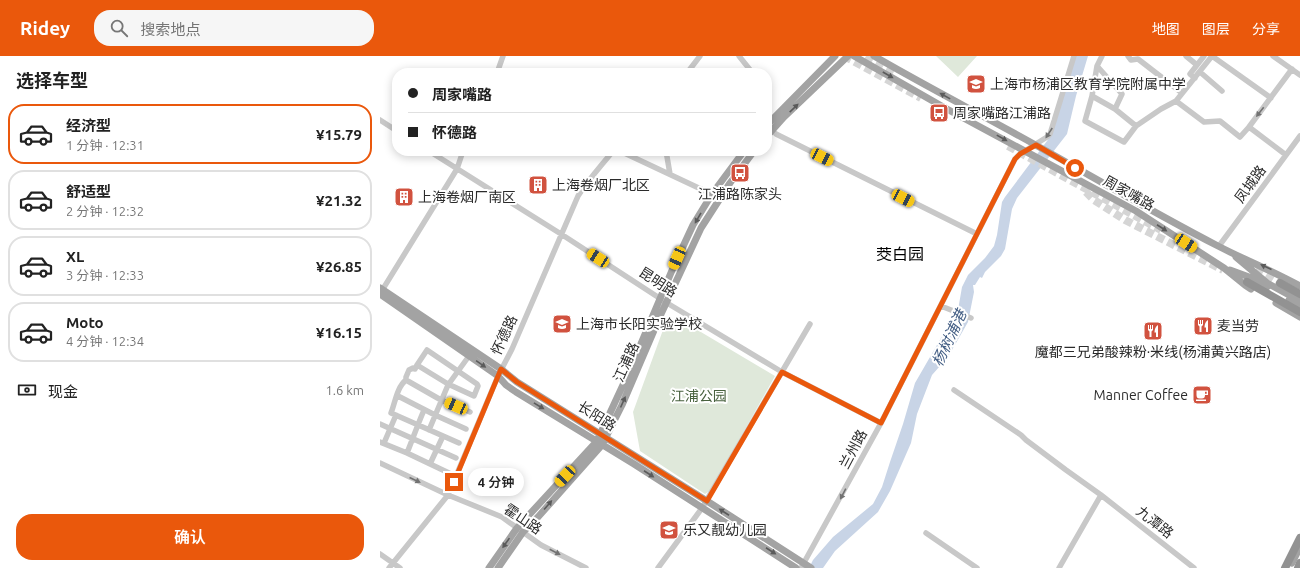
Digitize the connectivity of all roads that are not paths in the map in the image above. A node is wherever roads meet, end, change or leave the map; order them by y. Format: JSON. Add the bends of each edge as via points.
{"nodes":[{"id":1,"x":504,"y":56,"type":"edge"},
{"id":2,"x":700,"y":56,"type":"edge"},
{"id":3,"x":739,"y":56,"type":"edge"},
{"id":4,"x":836,"y":56,"type":"edge"},
{"id":5,"x":848,"y":56,"type":"edge"},
{"id":6,"x":854,"y":56,"type":"edge"},
{"id":7,"x":874,"y":56,"type":"edge"},
{"id":8,"x":1074,"y":56,"type":"edge"},
{"id":9,"x":1102,"y":56,"type":"edge"},
{"id":10,"x":1128,"y":56,"type":"edge"},
{"id":11,"x":1186,"y":56,"type":"edge"},
{"id":12,"x":1204,"y":56,"type":"edge"},
{"id":13,"x":1212,"y":56,"type":"edge"},
{"id":14,"x":1273,"y":56,"type":"edge"},
{"id":15,"x":1197,"y":65,"type":"junction"},
{"id":16,"x":1097,"y":66,"type":"junction"},
{"id":17,"x":499,"y":68,"type":"edge"},
{"id":18,"x":691,"y":68,"type":"edge"},
{"id":19,"x":749,"y":68,"type":"edge"},
{"id":20,"x":1292,"y":69,"type":"junction"},
{"id":21,"x":1200,"y":72,"type":"junction"},
{"id":22,"x":1300,"y":75,"type":"edge"},
{"id":23,"x":1195,"y":78,"type":"junction"},
{"id":24,"x":1222,"y":91,"type":"dead end"},
{"id":25,"x":1182,"y":94,"type":"junction"},
{"id":26,"x":1092,"y":96,"type":"junction"},
{"id":27,"x":1271,"y":98,"type":"junction"},
{"id":28,"x":1176,"y":101,"type":"junction"},
{"id":29,"x":1115,"y":109,"type":"junction"},
{"id":30,"x":380,"y":120,"type":"edge"},
{"id":31,"x":772,"y":125,"type":"edge"},
{"id":32,"x":772,"y":125,"type":"edge"},
{"id":33,"x":1136,"y":126,"type":"junction"},
{"id":34,"x":1249,"y":127,"type":"junction"},
{"id":35,"x":392,"y":128,"type":"edge"},
{"id":36,"x":772,"y":132,"type":"edge"},
{"id":37,"x":1300,"y":136,"type":"edge"},
{"id":38,"x":1038,"y":146,"type":"junction"},
{"id":39,"x":1025,"y":151,"type":"junction"},
{"id":40,"x":1286,"y":155,"type":"junction"},
{"id":41,"x":437,"y":156,"type":"edge"},
{"id":42,"x":461,"y":156,"type":"edge"},
{"id":43,"x":609,"y":156,"type":"edge"},
{"id":44,"x":631,"y":156,"type":"edge"},
{"id":45,"x":667,"y":156,"type":"edge"},
{"id":46,"x":740,"y":156,"type":"edge"},
{"id":47,"x":750,"y":156,"type":"edge"},
{"id":48,"x":457,"y":169,"type":"junction"},
{"id":49,"x":670,"y":174,"type":"junction"},
{"id":50,"x":712,"y":194,"type":"junction"},
{"id":51,"x":720,"y":198,"type":"junction"},
{"id":52,"x":561,"y":234,"type":"junction"},
{"id":53,"x":977,"y":234,"type":"junction"},
{"id":54,"x":1219,"y":246,"type":"junction"},
{"id":55,"x":1230,"y":252,"type":"junction"},
{"id":56,"x":1224,"y":268,"type":"junction"},
{"id":57,"x":1247,"y":282,"type":"dead end"},
{"id":58,"x":1280,"y":283,"type":"tunnel mouth"},
{"id":59,"x":1300,"y":286,"type":"edge"},
{"id":60,"x":381,"y":292,"type":"edge"},
{"id":61,"x":1300,"y":294,"type":"edge"},
{"id":62,"x":660,"y":298,"type":"junction"},
{"id":63,"x":1300,"y":301,"type":"edge"},
{"id":64,"x":667,"y":303,"type":"junction"},
{"id":65,"x":940,"y":306,"type":"junction"},
{"id":66,"x":1300,"y":306,"type":"edge"},
{"id":67,"x":1300,"y":312,"type":"edge"},
{"id":68,"x":1300,"y":317,"type":"edge"},
{"id":69,"x":971,"y":318,"type":"dead end"},
{"id":70,"x":810,"y":324,"type":"dead end"},
{"id":71,"x":470,"y":356,"type":"junction"},
{"id":72,"x":417,"y":365,"type":"junction"},
{"id":73,"x":458,"y":371,"type":"junction"},
{"id":74,"x":782,"y":372,"type":"junction"},
{"id":75,"x":499,"y":373,"type":"junction"},
{"id":76,"x":406,"y":380,"type":"junction"},
{"id":77,"x":448,"y":384,"type":"junction"},
{"id":78,"x":954,"y":390,"type":"dead end"},
{"id":79,"x":398,"y":396,"type":"junction"},
{"id":80,"x":441,"y":400,"type":"junction"},
{"id":81,"x":424,"y":410,"type":"junction"},
{"id":82,"x":470,"y":412,"type":"dead end"},
{"id":83,"x":396,"y":415,"type":"junction"},
{"id":84,"x":435,"y":415,"type":"junction"},
{"id":85,"x":881,"y":423,"type":"junction"},
{"id":86,"x":380,"y":424,"type":"edge"},
{"id":87,"x":418,"y":425,"type":"junction"},
{"id":88,"x":390,"y":428,"type":"junction"},
{"id":89,"x":466,"y":429,"type":"dead end"},
{"id":90,"x":429,"y":430,"type":"junction"},
{"id":91,"x":443,"y":436,"type":"junction"},
{"id":92,"x":604,"y":436,"type":"junction"},
{"id":93,"x":413,"y":439,"type":"junction"},
{"id":94,"x":382,"y":443,"type":"edge"},
{"id":95,"x":459,"y":443,"type":"dead end"},
{"id":96,"x":599,"y":443,"type":"junction"},
{"id":97,"x":437,"y":450,"type":"junction"},
{"id":98,"x":407,"y":453,"type":"junction"},
{"id":99,"x":456,"y":458,"type":"dead end"},
{"id":100,"x":380,"y":463,"type":"edge"},
{"id":101,"x":430,"y":464,"type":"junction"},
{"id":102,"x":449,"y":473,"type":"dead end"},
{"id":103,"x":448,"y":495,"type":"junction"},
{"id":104,"x":1101,"y":495,"type":"junction"},
{"id":105,"x":707,"y":501,"type":"junction"},
{"id":106,"x":702,"y":508,"type":"junction"},
{"id":107,"x":520,"y":530,"type":"junction"},
{"id":108,"x":926,"y":533,"type":"dead end"},
{"id":109,"x":1300,"y":533,"type":"edge"},
{"id":110,"x":1299,"y":545,"type":"edge"},
{"id":111,"x":380,"y":554,"type":"edge"},
{"id":112,"x":1300,"y":563,"type":"edge"},
{"id":113,"x":391,"y":566,"type":"edge"},
{"id":114,"x":802,"y":566,"type":"edge"},
{"id":115,"x":400,"y":568,"type":"edge"},
{"id":116,"x":489,"y":568,"type":"edge"},
{"id":117,"x":498,"y":568,"type":"edge"},
{"id":118,"x":586,"y":568,"type":"edge"},
{"id":119,"x":658,"y":568,"type":"edge"},
{"id":120,"x":796,"y":568,"type":"edge"},
{"id":121,"x":811,"y":568,"type":"edge"},
{"id":122,"x":977,"y":568,"type":"edge"},
{"id":123,"x":1059,"y":568,"type":"edge"},
{"id":124,"x":1194,"y":568,"type":"edge"},
{"id":125,"x":1284,"y":568,"type":"edge"},
{"id":126,"x":1290,"y":568,"type":"edge"},
{"id":127,"x":1298,"y":568,"type":"edge"}],
"edges":[{"from":1,"to":17,"type":"street"},
{"from":2,"to":18,"type":"street"},
{"from":3,"to":19,"type":"street"},
{"from":4,"to":31,"type":"main road"},
{"from":32,"to":5,"type":"main road","one_way":true},
{"from":6,"to":39,"type":"main road","name":"周家嘴路","one_way":true},
{"from":38,"to":7,"type":"main road","name":"周家嘴路","one_way":true},
{"from":8,"to":38,"type":"street","name":"兰州路","one_way":true,"via":[[1050,134]]},
{"from":9,"to":16,"type":"street"},
{"from":10,"to":25,"type":"street","via":[[1131,60],[1138,59]]},
{"from":11,"to":15,"type":"street"},
{"from":12,"to":15,"type":"street"},
{"from":13,"to":21,"type":"street"},
{"from":13,"to":27,"type":"street"},
{"from":14,"to":20,"type":"street"},
{"from":15,"to":23,"type":"street","via":[[1190,74]]},
{"from":16,"to":26,"type":"street"},
{"from":16,"to":29,"type":"street","via":[[1122,94]]},
{"from":20,"to":22,"type":"street"},
{"from":20,"to":27,"type":"street"},
{"from":21,"to":23,"type":"street"},
{"from":21,"to":24,"type":"street"},
{"from":23,"to":25,"type":"street"},
{"from":25,"to":28,"type":"street"},
{"from":26,"to":29,"type":"street"},
{"from":26,"to":33,"type":"street","via":[[1085,121],[1124,142]]},
{"from":27,"to":34,"type":"street","one_way":true},
{"from":28,"to":33,"type":"street"},
{"from":28,"to":34,"type":"street","via":[[1204,122],[1220,121],[1240,137]]},
{"from":29,"to":33,"type":"street"},
{"from":30,"to":35,"type":"street"},
{"from":34,"to":40,"type":"street"},
{"from":36,"to":53,"type":"street"},
{"from":37,"to":40,"type":"street","name":"凤城路"},
{"from":38,"to":39,"type":"street","name":"兰州路"},
{"from":38,"to":54,"type":"main road","name":"周家嘴路"},
{"from":39,"to":53,"type":"street","name":"兰州路","via":[[1015,159]]},
{"from":39,"to":56,"type":"main road","name":"周家嘴路","one_way":true,"via":[[1136,211]]},
{"from":40,"to":54,"type":"street","name":"凤城路"},
{"from":41,"to":48,"type":"street","name":"昆明路"},
{"from":42,"to":48,"type":"street"},
{"from":43,"to":52,"type":"street","name":"怀德路","via":[[584,185]]},
{"from":44,"to":49,"type":"street"},
{"from":45,"to":49,"type":"street"},
{"from":46,"to":50,"type":"main road","name":"江浦路"},
{"from":47,"to":51,"type":"main road","name":"江浦路"},
{"from":48,"to":52,"type":"street","name":"昆明路"},
{"from":48,"to":60,"type":"street"},
{"from":49,"to":50,"type":"street"},
{"from":50,"to":51,"type":"street"},
{"from":50,"to":62,"type":"main road","name":"江浦路","one_way":true,"via":[[687,237]]},
{"from":51,"to":64,"type":"main road","name":"江浦路","via":[[693,244]]},
{"from":52,"to":62,"type":"street","name":"昆明路"},
{"from":52,"to":75,"type":"street","name":"怀德路","via":[[512,349]]},
{"from":53,"to":65,"type":"street","name":"兰州路"},
{"from":54,"to":55,"type":"main road","name":"周家嘴路"},
{"from":59,"to":55,"type":"main road","name":"周家嘴路","one_way":true,"via":[[1272,270]]},
{"from":55,"to":63,"type":"main road","via":[[1267,283]]},
{"from":56,"to":66,"type":"main road","via":[[1249,277]]},
{"from":56,"to":68,"type":"main road","name":"周家嘴路","via":[[1245,285]]},
{"from":57,"to":67,"type":"highway"},
{"from":58,"to":61,"type":"highway"},
{"from":60,"to":71,"type":"main road","name":"长阳路"},
{"from":60,"to":75,"type":"main road","name":"长阳路"},
{"from":62,"to":64,"type":"street","name":"昆明路"},
{"from":62,"to":92,"type":"main road","name":"江浦路"},
{"from":64,"to":74,"type":"street","name":"昆明路"},
{"from":92,"to":64,"type":"main road","name":"江浦路","one_way":true},
{"from":65,"to":69,"type":"street"},
{"from":65,"to":85,"type":"street","name":"兰州路"},
{"from":70,"to":74,"type":"street"},
{"from":71,"to":73,"type":"street"},
{"from":71,"to":75,"type":"main road","name":"长阳路","one_way":true},
{"from":72,"to":73,"type":"street","via":[[427,350]]},
{"from":72,"to":76,"type":"street","via":[[415,369],[409,370]]},
{"from":72,"to":77,"type":"street"},
{"from":73,"to":77,"type":"street"},
{"from":73,"to":77,"type":"street","via":[[477,384],[474,396]]},
{"from":74,"to":85,"type":"street","name":"昆明路"},
{"from":74,"to":105,"type":"street"},
{"from":75,"to":92,"type":"main road","name":"长阳路"},
{"from":75,"to":96,"type":"main road","name":"长阳路","one_way":true,"via":[[506,385]]},
{"from":75,"to":103,"type":"street","name":"怀德路"},
{"from":76,"to":79,"type":"street"},
{"from":76,"to":80,"type":"street"},
{"from":77,"to":80,"type":"street"},
{"from":78,"to":104,"type":"street","name":"九潭路","via":[[1021,435]]},
{"from":79,"to":81,"type":"street"},
{"from":79,"to":83,"type":"street","via":[[391,413]]},
{"from":80,"to":82,"type":"street"},
{"from":80,"to":84,"type":"street"},
{"from":81,"to":84,"type":"street"},
{"from":81,"to":87,"type":"street"},
{"from":83,"to":87,"type":"street"},
{"from":83,"to":88,"type":"street"},
{"from":84,"to":89,"type":"street"},
{"from":84,"to":90,"type":"street"},
{"from":85,"to":114,"type":"street","name":"兰州路","one_way":true},
{"from":86,"to":88,"type":"street"},
{"from":87,"to":90,"type":"street"},
{"from":87,"to":93,"type":"street"},
{"from":88,"to":93,"type":"street"},
{"from":88,"to":94,"type":"street"},
{"from":90,"to":91,"type":"street"},
{"from":91,"to":95,"type":"street"},
{"from":91,"to":97,"type":"street"},
{"from":92,"to":96,"type":"main road","name":"江浦路"},
{"from":92,"to":105,"type":"main road","name":"长阳路"},
{"from":93,"to":97,"type":"street"},
{"from":93,"to":98,"type":"street"},
{"from":94,"to":98,"type":"street"},
{"from":96,"to":106,"type":"main road","name":"长阳路","one_way":true},
{"from":96,"to":107,"type":"main road","name":"江浦路"},
{"from":97,"to":99,"type":"street"},
{"from":97,"to":101,"type":"street"},
{"from":98,"to":101,"type":"street"},
{"from":100,"to":103,"type":"street","name":"霍山路","one_way":true},
{"from":101,"to":102,"type":"street"},
{"from":103,"to":107,"type":"street","name":"霍山路","via":[[502,518]]},
{"from":103,"to":113,"type":"street","name":"怀德路"},
{"from":104,"to":123,"type":"street"},
{"from":104,"to":124,"type":"street","name":"九潭路"},
{"from":105,"to":106,"type":"street"},
{"from":114,"to":105,"type":"main road","name":"长阳路","one_way":true},
{"from":106,"to":119,"type":"street"},
{"from":106,"to":120,"type":"main road","name":"长阳路","one_way":true},
{"from":107,"to":116,"type":"main road","name":"江浦路","one_way":true},
{"from":107,"to":117,"type":"main road","name":"江浦路"},
{"from":107,"to":118,"type":"street","name":"霍山路","one_way":true,"via":[[540,545]]},
{"from":108,"to":122,"type":"street"},
{"from":109,"to":125,"type":"main road"},
{"from":110,"to":125,"type":"highway"},
{"from":110,"to":126,"type":"highway"},
{"from":111,"to":113,"type":"street"},
{"from":112,"to":127,"type":"highway"},
{"from":113,"to":115,"type":"street"},
{"from":114,"to":121,"type":"main road","name":"长阳路"}]}
